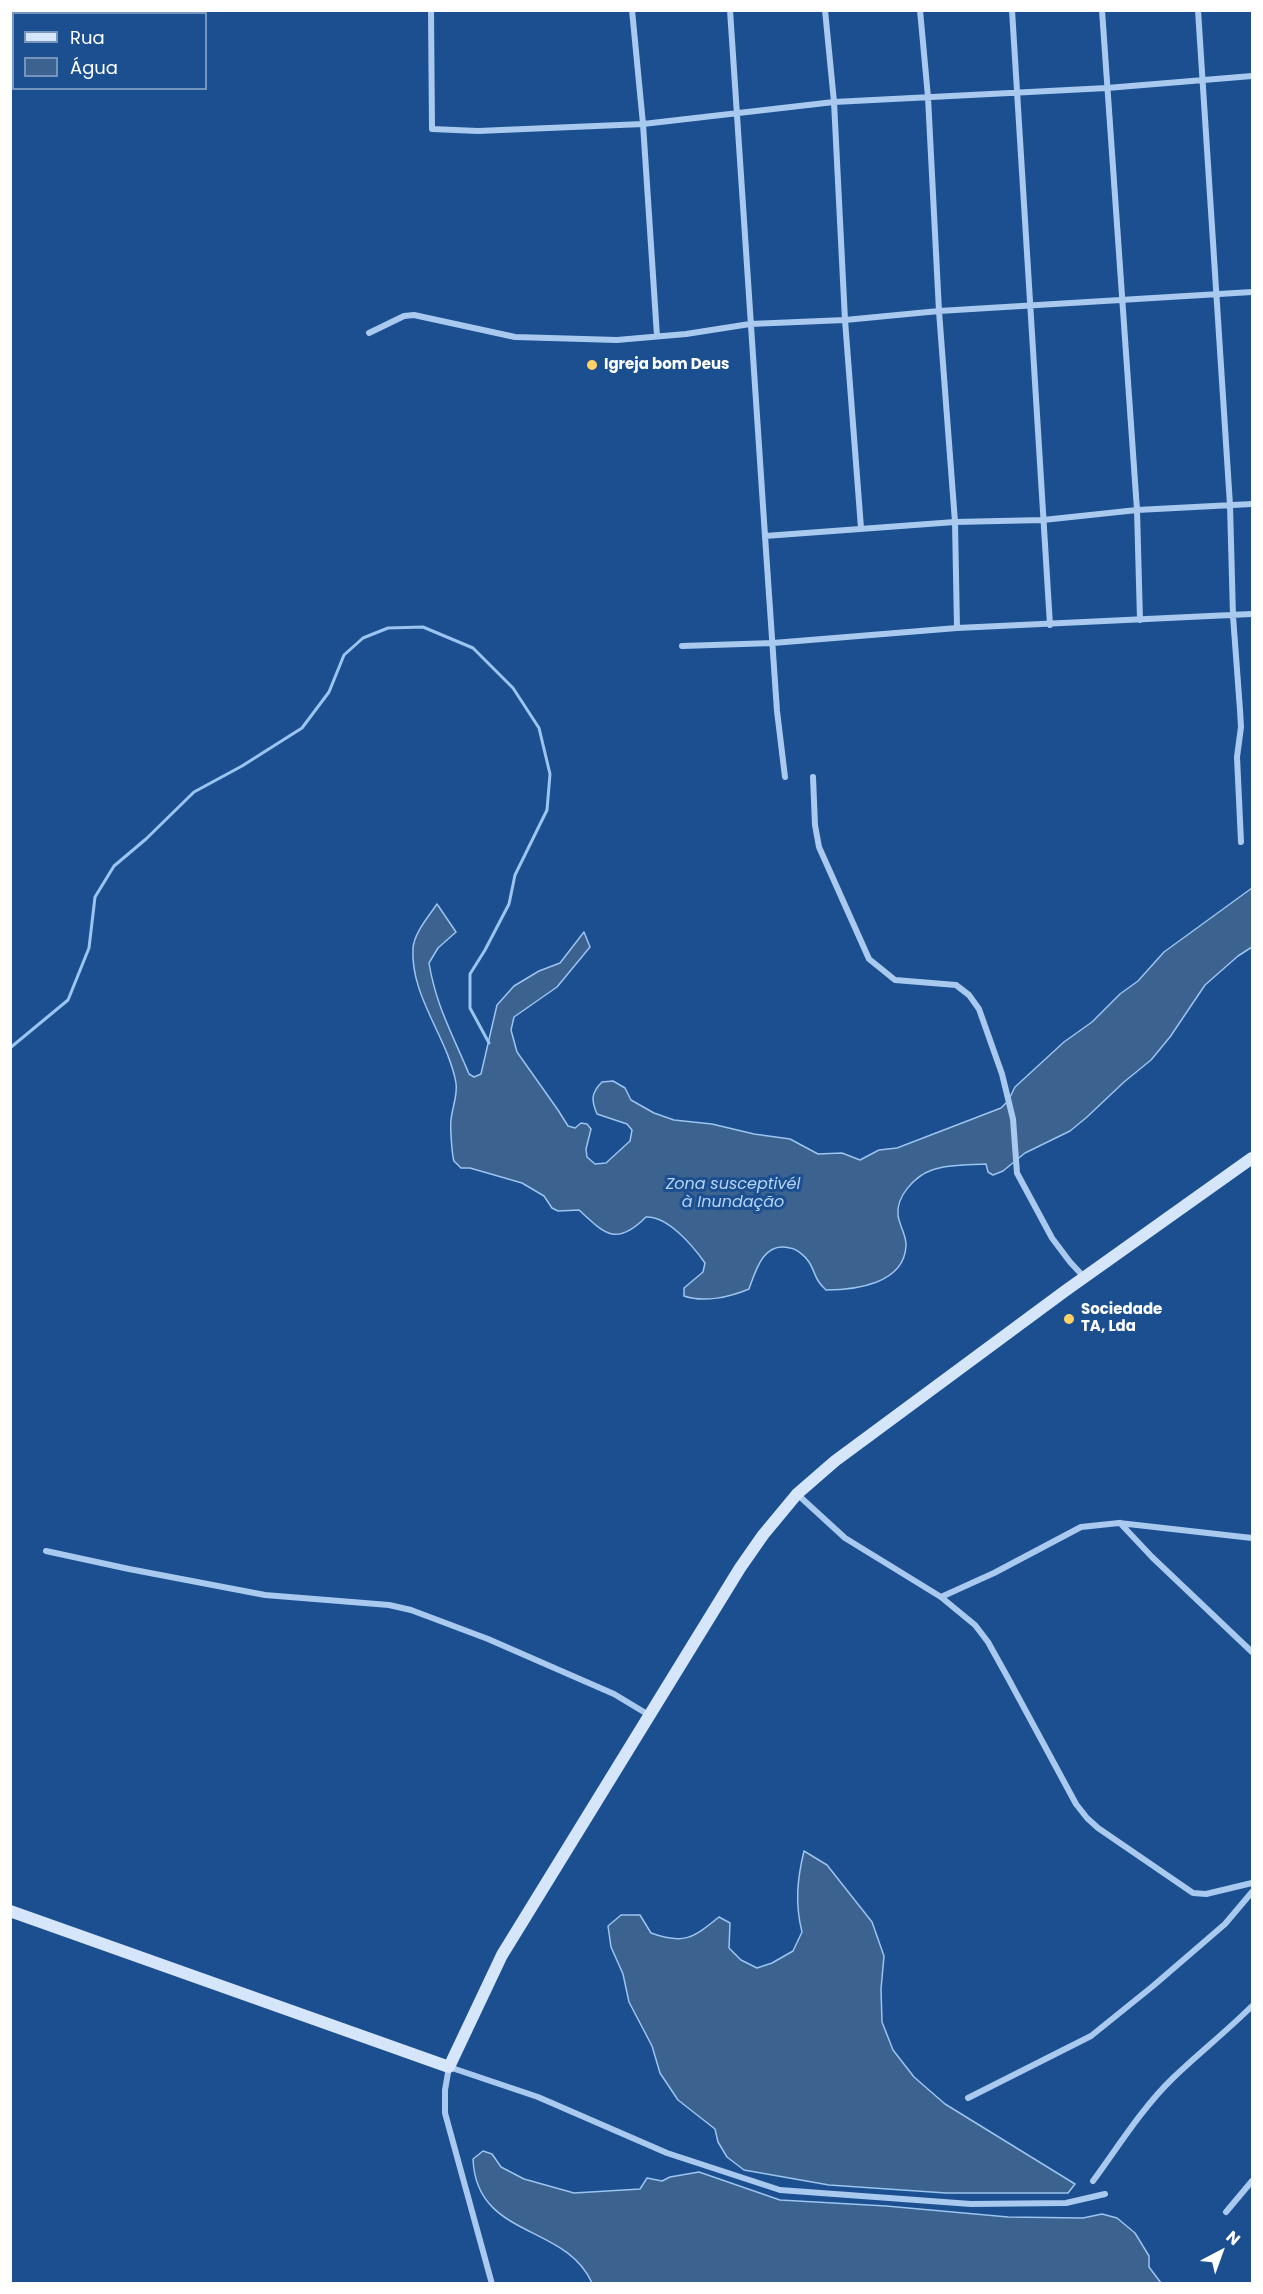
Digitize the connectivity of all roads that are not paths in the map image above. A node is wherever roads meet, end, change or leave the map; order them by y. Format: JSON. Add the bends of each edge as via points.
{"nodes":[{"id":1,"x":431,"y":10,"type":"edge"},
{"id":2,"x":632,"y":10,"type":"edge"},
{"id":3,"x":730,"y":10,"type":"edge"},
{"id":4,"x":825,"y":10,"type":"edge"},
{"id":5,"x":920,"y":10,"type":"edge"},
{"id":6,"x":1012,"y":10,"type":"edge"},
{"id":7,"x":1102,"y":10,"type":"edge"},
{"id":8,"x":1197,"y":10,"type":"edge"},
{"id":9,"x":1252,"y":76,"type":"edge"},
{"id":10,"x":1203,"y":79,"type":"junction"},
{"id":11,"x":1107,"y":88,"type":"junction"},
{"id":12,"x":1018,"y":92,"type":"junction"},
{"id":13,"x":928,"y":97,"type":"junction"},
{"id":14,"x":834,"y":102,"type":"junction"},
{"id":15,"x":738,"y":113,"type":"junction"},
{"id":16,"x":643,"y":124,"type":"junction"},
{"id":17,"x":1252,"y":292,"type":"edge"},
{"id":18,"x":1216,"y":294,"type":"junction"},
{"id":19,"x":1123,"y":300,"type":"junction"},
{"id":20,"x":1029,"y":307,"type":"junction"},
{"id":21,"x":939,"y":311,"type":"junction"},
{"id":22,"x":845,"y":320,"type":"junction"},
{"id":23,"x":750,"y":324,"type":"junction"},
{"id":24,"x":369,"y":333,"type":"dead end"},
{"id":25,"x":657,"y":336,"type":"junction"},
{"id":26,"x":1252,"y":504,"type":"edge"},
{"id":27,"x":1230,"y":505,"type":"junction"},
{"id":28,"x":1137,"y":510,"type":"junction"},
{"id":29,"x":1043,"y":520,"type":"junction"},
{"id":30,"x":955,"y":522,"type":"junction"},
{"id":31,"x":861,"y":528,"type":"junction"},
{"id":32,"x":765,"y":536,"type":"junction"},
{"id":33,"x":1252,"y":614,"type":"edge"},
{"id":34,"x":1233,"y":616,"type":"junction"},
{"id":35,"x":1140,"y":620,"type":"junction"},
{"id":36,"x":1050,"y":625,"type":"junction"},
{"id":37,"x":957,"y":628,"type":"junction"},
{"id":38,"x":773,"y":643,"type":"junction"},
{"id":39,"x":682,"y":646,"type":"dead end"},
{"id":40,"x":785,"y":777,"type":"dead end"},
{"id":41,"x":813,"y":777,"type":"dead end"},
{"id":42,"x":1241,"y":842,"type":"dead end"},
{"id":43,"x":1252,"y":1158,"type":"edge"},
{"id":44,"x":1084,"y":1277,"type":"junction"},
{"id":45,"x":797,"y":1494,"type":"junction"},
{"id":46,"x":1119,"y":1523,"type":"junction"},
{"id":47,"x":1252,"y":1538,"type":"edge"},
{"id":48,"x":46,"y":1551,"type":"dead end"},
{"id":49,"x":941,"y":1597,"type":"junction"},
{"id":50,"x":1252,"y":1652,"type":"edge"},
{"id":51,"x":649,"y":1715,"type":"junction"},
{"id":52,"x":1252,"y":1883,"type":"edge"},
{"id":53,"x":1252,"y":1892,"type":"edge"},
{"id":54,"x":10,"y":1911,"type":"edge"},
{"id":55,"x":1252,"y":2006,"type":"edge"},
{"id":56,"x":449,"y":2067,"type":"junction"},
{"id":57,"x":968,"y":2098,"type":"dead end"},
{"id":58,"x":1093,"y":2181,"type":"dead end"},
{"id":59,"x":1252,"y":2181,"type":"edge"},
{"id":60,"x":1105,"y":2194,"type":"dead end"},
{"id":61,"x":1226,"y":2212,"type":"dead end"},
{"id":62,"x":492,"y":2283,"type":"edge"}],
"edges":[{"from":1,"to":16,"type":"street","via":[[432,129],[478,131]]},
{"from":2,"to":16,"type":"street"},
{"from":3,"to":15,"type":"street"},
{"from":4,"to":14,"type":"street"},
{"from":5,"to":13,"type":"street"},
{"from":6,"to":12,"type":"street"},
{"from":7,"to":11,"type":"street"},
{"from":8,"to":10,"type":"street"},
{"from":9,"to":10,"type":"street"},
{"from":10,"to":11,"type":"street"},
{"from":10,"to":18,"type":"street"},
{"from":11,"to":12,"type":"street"},
{"from":11,"to":19,"type":"street"},
{"from":12,"to":13,"type":"street"},
{"from":12,"to":20,"type":"street"},
{"from":13,"to":14,"type":"street"},
{"from":13,"to":21,"type":"street"},
{"from":14,"to":15,"type":"street"},
{"from":14,"to":22,"type":"street"},
{"from":15,"to":16,"type":"street"},
{"from":15,"to":23,"type":"street"},
{"from":16,"to":25,"type":"street"},
{"from":17,"to":18,"type":"street"},
{"from":18,"to":19,"type":"street"},
{"from":18,"to":27,"type":"street"},
{"from":19,"to":20,"type":"street"},
{"from":19,"to":28,"type":"street"},
{"from":20,"to":21,"type":"street"},
{"from":20,"to":29,"type":"street"},
{"from":21,"to":22,"type":"street"},
{"from":21,"to":30,"type":"street"},
{"from":22,"to":23,"type":"street"},
{"from":22,"to":31,"type":"street"},
{"from":23,"to":25,"type":"street"},
{"from":23,"to":32,"type":"street"},
{"from":24,"to":25,"type":"street","via":[[414,315],[530,338],[617,340]]},
{"from":26,"to":27,"type":"street"},
{"from":27,"to":28,"type":"street"},
{"from":27,"to":34,"type":"street"},
{"from":28,"to":29,"type":"street"},
{"from":28,"to":35,"type":"street"},
{"from":29,"to":30,"type":"street"},
{"from":29,"to":36,"type":"street"},
{"from":30,"to":31,"type":"street"},
{"from":30,"to":37,"type":"street"},
{"from":31,"to":32,"type":"street"},
{"from":32,"to":38,"type":"street"},
{"from":33,"to":34,"type":"street"},
{"from":34,"to":35,"type":"street"},
{"from":34,"to":42,"type":"street","via":[[1241,727],[1237,757]]},
{"from":35,"to":36,"type":"street"},
{"from":36,"to":37,"type":"street"},
{"from":37,"to":38,"type":"street"},
{"from":38,"to":39,"type":"street"},
{"from":38,"to":40,"type":"street"},
{"from":41,"to":44,"type":"street","via":[[819,847],[869,960],[895,980],[956,985],[980,1009],[1002,1074],[1012,1119],[1017,1173],[1052,1238]]},
{"from":43,"to":44,"type":"main road"},
{"from":44,"to":45,"type":"main road","via":[[835,1461]]},
{"from":45,"to":49,"type":"street","via":[[845,1538]]},
{"from":45,"to":51,"type":"main road","via":[[740,1568]]},
{"from":46,"to":47,"type":"street"},
{"from":46,"to":49,"type":"street","via":[[1081,1527],[1066,1533]]},
{"from":46,"to":50,"type":"street"},
{"from":48,"to":51,"type":"street","via":[[265,1595],[411,1610],[614,1694]]},
{"from":49,"to":52,"type":"street","via":[[975,1625],[988,1642],[1087,1818],[1193,1893],[1206,1894]]},
{"from":51,"to":56,"type":"main road","via":[[502,1955]]},
{"from":53,"to":57,"type":"street","via":[[1225,1924],[1091,2036]]},
{"from":54,"to":56,"type":"main road"},
{"from":55,"to":58,"type":"street","via":[[1172,2079]]},
{"from":56,"to":60,"type":"street","via":[[538,2097],[668,2153],[780,2190],[971,2204],[1066,2203]]},
{"from":56,"to":62,"type":"street","via":[[445,2113]]},
{"from":59,"to":61,"type":"street"}]}
